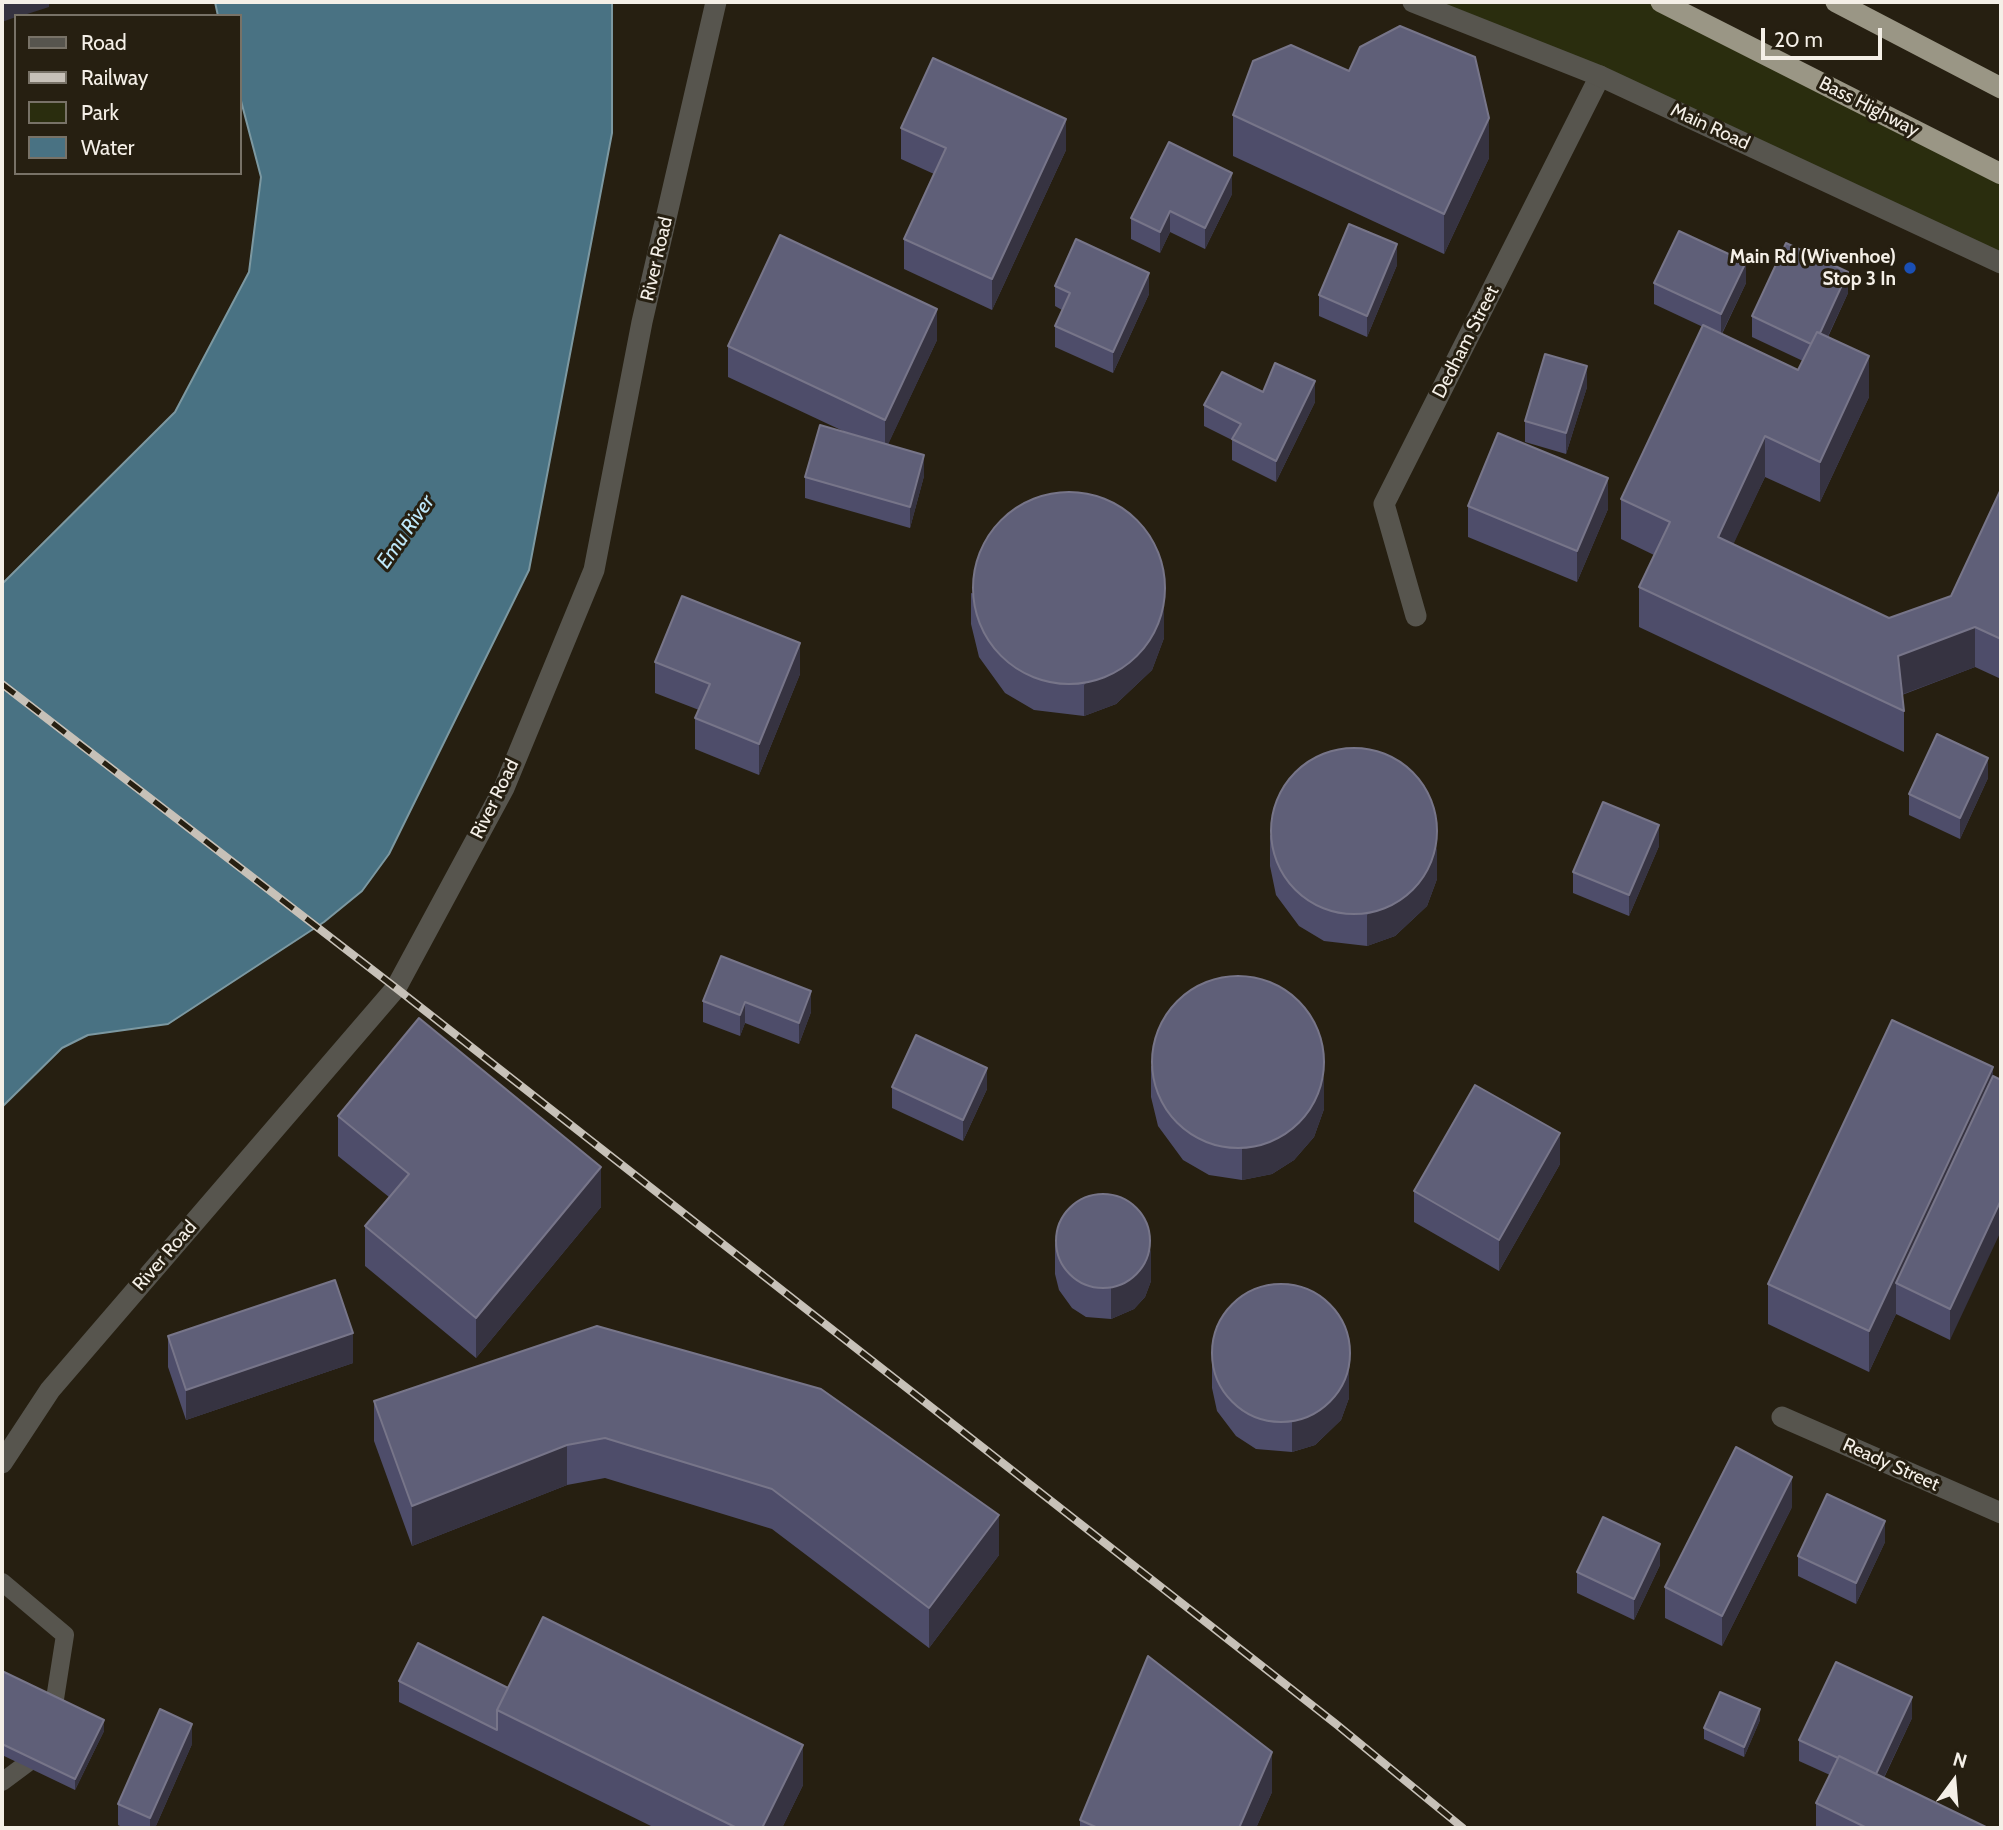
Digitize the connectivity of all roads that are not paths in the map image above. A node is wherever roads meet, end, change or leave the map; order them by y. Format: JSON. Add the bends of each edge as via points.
{"nodes":[{"id":1,"x":716,"y":2,"type":"edge"},
{"id":2,"x":1413,"y":2,"type":"edge"},
{"id":3,"x":1661,"y":2,"type":"edge"},
{"id":4,"x":1836,"y":2,"type":"edge"},
{"id":5,"x":1601,"y":76,"type":"junction"},
{"id":6,"x":2001,"y":88,"type":"edge"},
{"id":7,"x":2001,"y":174,"type":"edge"},
{"id":8,"x":2001,"y":263,"type":"edge"},
{"id":9,"x":1416,"y":616,"type":"dead end"},
{"id":10,"x":1782,"y":1417,"type":"dead end"},
{"id":11,"x":2,"y":1463,"type":"edge"},
{"id":12,"x":2001,"y":1513,"type":"edge"},
{"id":13,"x":2,"y":1582,"type":"edge"},
{"id":14,"x":2,"y":1782,"type":"edge"}],
"edges":[{"from":1,"to":11,"type":"street","name":"River Road","via":[[642,322],[594,570],[504,788],[396,988],[50,1390]]},
{"from":2,"to":5,"type":"street","name":"Main Road"},
{"from":3,"to":7,"type":"highway","name":"Bass Highway"},
{"from":4,"to":6,"type":"highway"},
{"from":5,"to":8,"type":"street","name":"Main Road"},
{"from":5,"to":9,"type":"street","name":"Dedham Street","via":[[1384,504]]},
{"from":10,"to":12,"type":"street","name":"Ready Street"},
{"from":13,"to":14,"type":"lane","via":[[65,1635],[48,1748]]}]}
